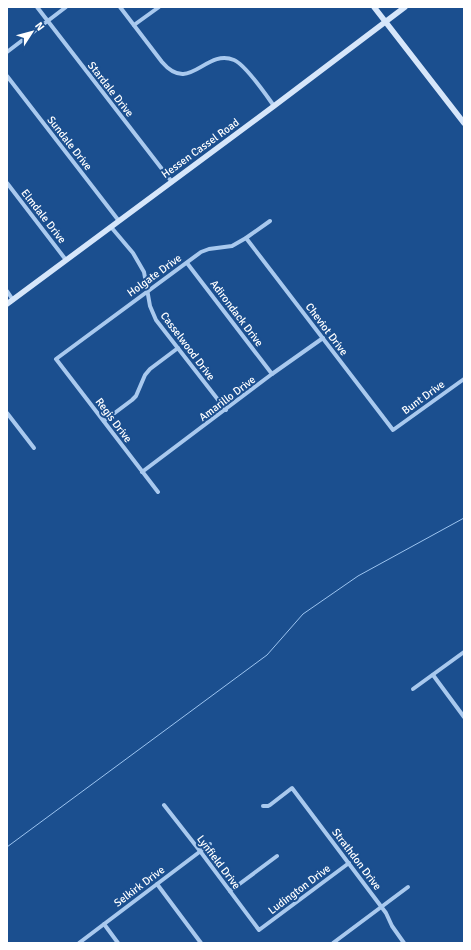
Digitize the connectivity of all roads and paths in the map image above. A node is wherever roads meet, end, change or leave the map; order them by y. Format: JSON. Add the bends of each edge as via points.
{"nodes":[{"id":1,"x":37,"y":7,"type":"edge"},
{"id":2,"x":66,"y":7,"type":"edge"},
{"id":3,"x":120,"y":7,"type":"edge"},
{"id":4,"x":159,"y":7,"type":"edge"},
{"id":5,"x":374,"y":7,"type":"edge"},
{"id":6,"x":405,"y":7,"type":"edge"},
{"id":7,"x":48,"y":21,"type":"junction"},
{"id":8,"x":385,"y":22,"type":"junction"},
{"id":9,"x":134,"y":25,"type":"junction"},
{"id":10,"x":7,"y":52,"type":"edge"},
{"id":11,"x":7,"y":76,"type":"edge"},
{"id":12,"x":274,"y":106,"type":"junction"},
{"id":13,"x":464,"y":123,"type":"edge"},
{"id":14,"x":172,"y":182,"type":"junction"},
{"id":15,"x":7,"y":183,"type":"edge"},
{"id":16,"x":119,"y":221,"type":"junction"},
{"id":17,"x":270,"y":221,"type":"dead end"},
{"id":18,"x":111,"y":226,"type":"junction"},
{"id":19,"x":246,"y":238,"type":"junction"},
{"id":20,"x":66,"y":260,"type":"junction"},
{"id":21,"x":187,"y":263,"type":"junction"},
{"id":22,"x":7,"y":291,"type":"edge"},
{"id":23,"x":146,"y":292,"type":"junction"},
{"id":24,"x":13,"y":300,"type":"junction"},
{"id":25,"x":7,"y":304,"type":"edge"},
{"id":26,"x":323,"y":338,"type":"junction"},
{"id":27,"x":178,"y":348,"type":"junction"},
{"id":28,"x":56,"y":359,"type":"joint"},
{"id":29,"x":272,"y":374,"type":"junction"},
{"id":30,"x":464,"y":379,"type":"edge"},
{"id":31,"x":226,"y":410,"type":"junction"},
{"id":32,"x":7,"y":413,"type":"edge"},
{"id":33,"x":104,"y":421,"type":"junction"},
{"id":34,"x":393,"y":430,"type":"joint"},
{"id":35,"x":34,"y":448,"type":"dead end"},
{"id":36,"x":142,"y":472,"type":"junction"},
{"id":37,"x":158,"y":492,"type":"dead end"},
{"id":38,"x":464,"y":652,"type":"edge"},
{"id":39,"x":433,"y":675,"type":"junction"},
{"id":40,"x":413,"y":689,"type":"dead end"},
{"id":41,"x":464,"y":717,"type":"edge"},
{"id":42,"x":164,"y":805,"type":"dead end"},
{"id":43,"x":262,"y":806,"type":"dead end"},
{"id":44,"x":210,"y":844,"type":"dead end"},
{"id":45,"x":200,"y":851,"type":"junction"},
{"id":46,"x":277,"y":856,"type":"dead end"},
{"id":47,"x":349,"y":863,"type":"junction"},
{"id":48,"x":157,"y":884,"type":"junction"},
{"id":49,"x":408,"y":887,"type":"dead end"},
{"id":50,"x":230,"y":891,"type":"junction"},
{"id":51,"x":382,"y":906,"type":"junction"},
{"id":52,"x":104,"y":924,"type":"junction"},
{"id":53,"x":260,"y":930,"type":"joint"},
{"id":54,"x":79,"y":943,"type":"edge"},
{"id":55,"x":118,"y":943,"type":"edge"},
{"id":56,"x":201,"y":943,"type":"edge"},
{"id":57,"x":333,"y":943,"type":"edge"},
{"id":58,"x":404,"y":943,"type":"edge"}],
"edges":[{"from":1,"to":7,"type":"street","name":"Stardale Drive"},
{"from":2,"to":7,"type":"street"},
{"from":3,"to":9,"type":"street"},
{"from":4,"to":9,"type":"street"},
{"from":5,"to":8,"type":"main road"},
{"from":6,"to":8,"type":"main road","name":"Hessen Cassel Road"},
{"from":7,"to":10,"type":"street"},
{"from":7,"to":14,"type":"street","name":"Stardale Drive"},
{"from":8,"to":12,"type":"main road","name":"Hessen Cassel Road"},
{"from":8,"to":13,"type":"main road"},
{"from":9,"to":12,"type":"street","via":[[168,68],[180,73],[189,73],[214,59],[234,60],[245,68]]},
{"from":11,"to":16,"type":"street","name":"Sundale Drive"},
{"from":12,"to":14,"type":"main road","name":"Hessen Cassel Road"},
{"from":14,"to":16,"type":"main road","name":"Hessen Cassel Road"},
{"from":15,"to":20,"type":"street","name":"Elmdale Drive"},
{"from":16,"to":18,"type":"main road","name":"Hessen Cassel Road"},
{"from":17,"to":19,"type":"street","name":"Holgate Drive"},
{"from":18,"to":20,"type":"main road","name":"Hessen Cassel Road"},
{"from":18,"to":23,"type":"street","name":"Casselwood Drive","via":[[133,253],[144,272]]},
{"from":19,"to":21,"type":"street","name":"Holgate Drive","via":[[232,246],[201,252]]},
{"from":19,"to":26,"type":"street","name":"Cheviot Drive"},
{"from":20,"to":24,"type":"main road","name":"Hessen Cassel Road"},
{"from":21,"to":23,"type":"street","name":"Holgate Drive"},
{"from":21,"to":29,"type":"street","name":"Adirondack Drive"},
{"from":22,"to":24,"type":"street"},
{"from":23,"to":27,"type":"street","name":"Casselwood Drive","via":[[153,314]]},
{"from":23,"to":28,"type":"street","name":"Holgate Drive"},
{"from":24,"to":25,"type":"main road","name":"Hessen Cassel Road"},
{"from":26,"to":29,"type":"street","name":"Amarillo Drive"},
{"from":26,"to":34,"type":"street","name":"Cheviot Drive"},
{"from":27,"to":31,"type":"street","name":"Casselwood Drive"},
{"from":27,"to":33,"type":"street","via":[[150,369],[132,400]]},
{"from":28,"to":33,"type":"street","name":"Regis Drive"},
{"from":29,"to":31,"type":"street","name":"Amarillo Drive"},
{"from":30,"to":34,"type":"street","name":"Bunt Drive"},
{"from":31,"to":36,"type":"street","name":"Amarillo Drive"},
{"from":32,"to":35,"type":"street"},
{"from":33,"to":36,"type":"street","name":"Regis Drive"},
{"from":36,"to":37,"type":"street","name":"Regis Drive"},
{"from":38,"to":39,"type":"street"},
{"from":39,"to":40,"type":"street"},
{"from":39,"to":41,"type":"street"},
{"from":42,"to":45,"type":"street","name":"Lynfield Drive"},
{"from":43,"to":47,"type":"street","name":"Strathdon Drive","via":[[270,805],[292,788]]},
{"from":44,"to":45,"type":"street","name":"Selkirk Drive"},
{"from":45,"to":48,"type":"street","name":"Selkirk Drive"},
{"from":45,"to":50,"type":"street","name":"Lynfield Drive"},
{"from":46,"to":50,"type":"street"},
{"from":47,"to":51,"type":"street","name":"Strathdon Drive"},
{"from":47,"to":53,"type":"street","name":"Ludington Drive"},
{"from":48,"to":52,"type":"street","name":"Selkirk Drive"},
{"from":48,"to":56,"type":"street"},
{"from":49,"to":51,"type":"street"},
{"from":50,"to":53,"type":"street","name":"Lynfield Drive"},
{"from":51,"to":57,"type":"street"},
{"from":51,"to":58,"type":"street","name":"Strathdon Drive"},
{"from":52,"to":54,"type":"street","name":"Selkirk Drive"},
{"from":52,"to":55,"type":"street"}]}
